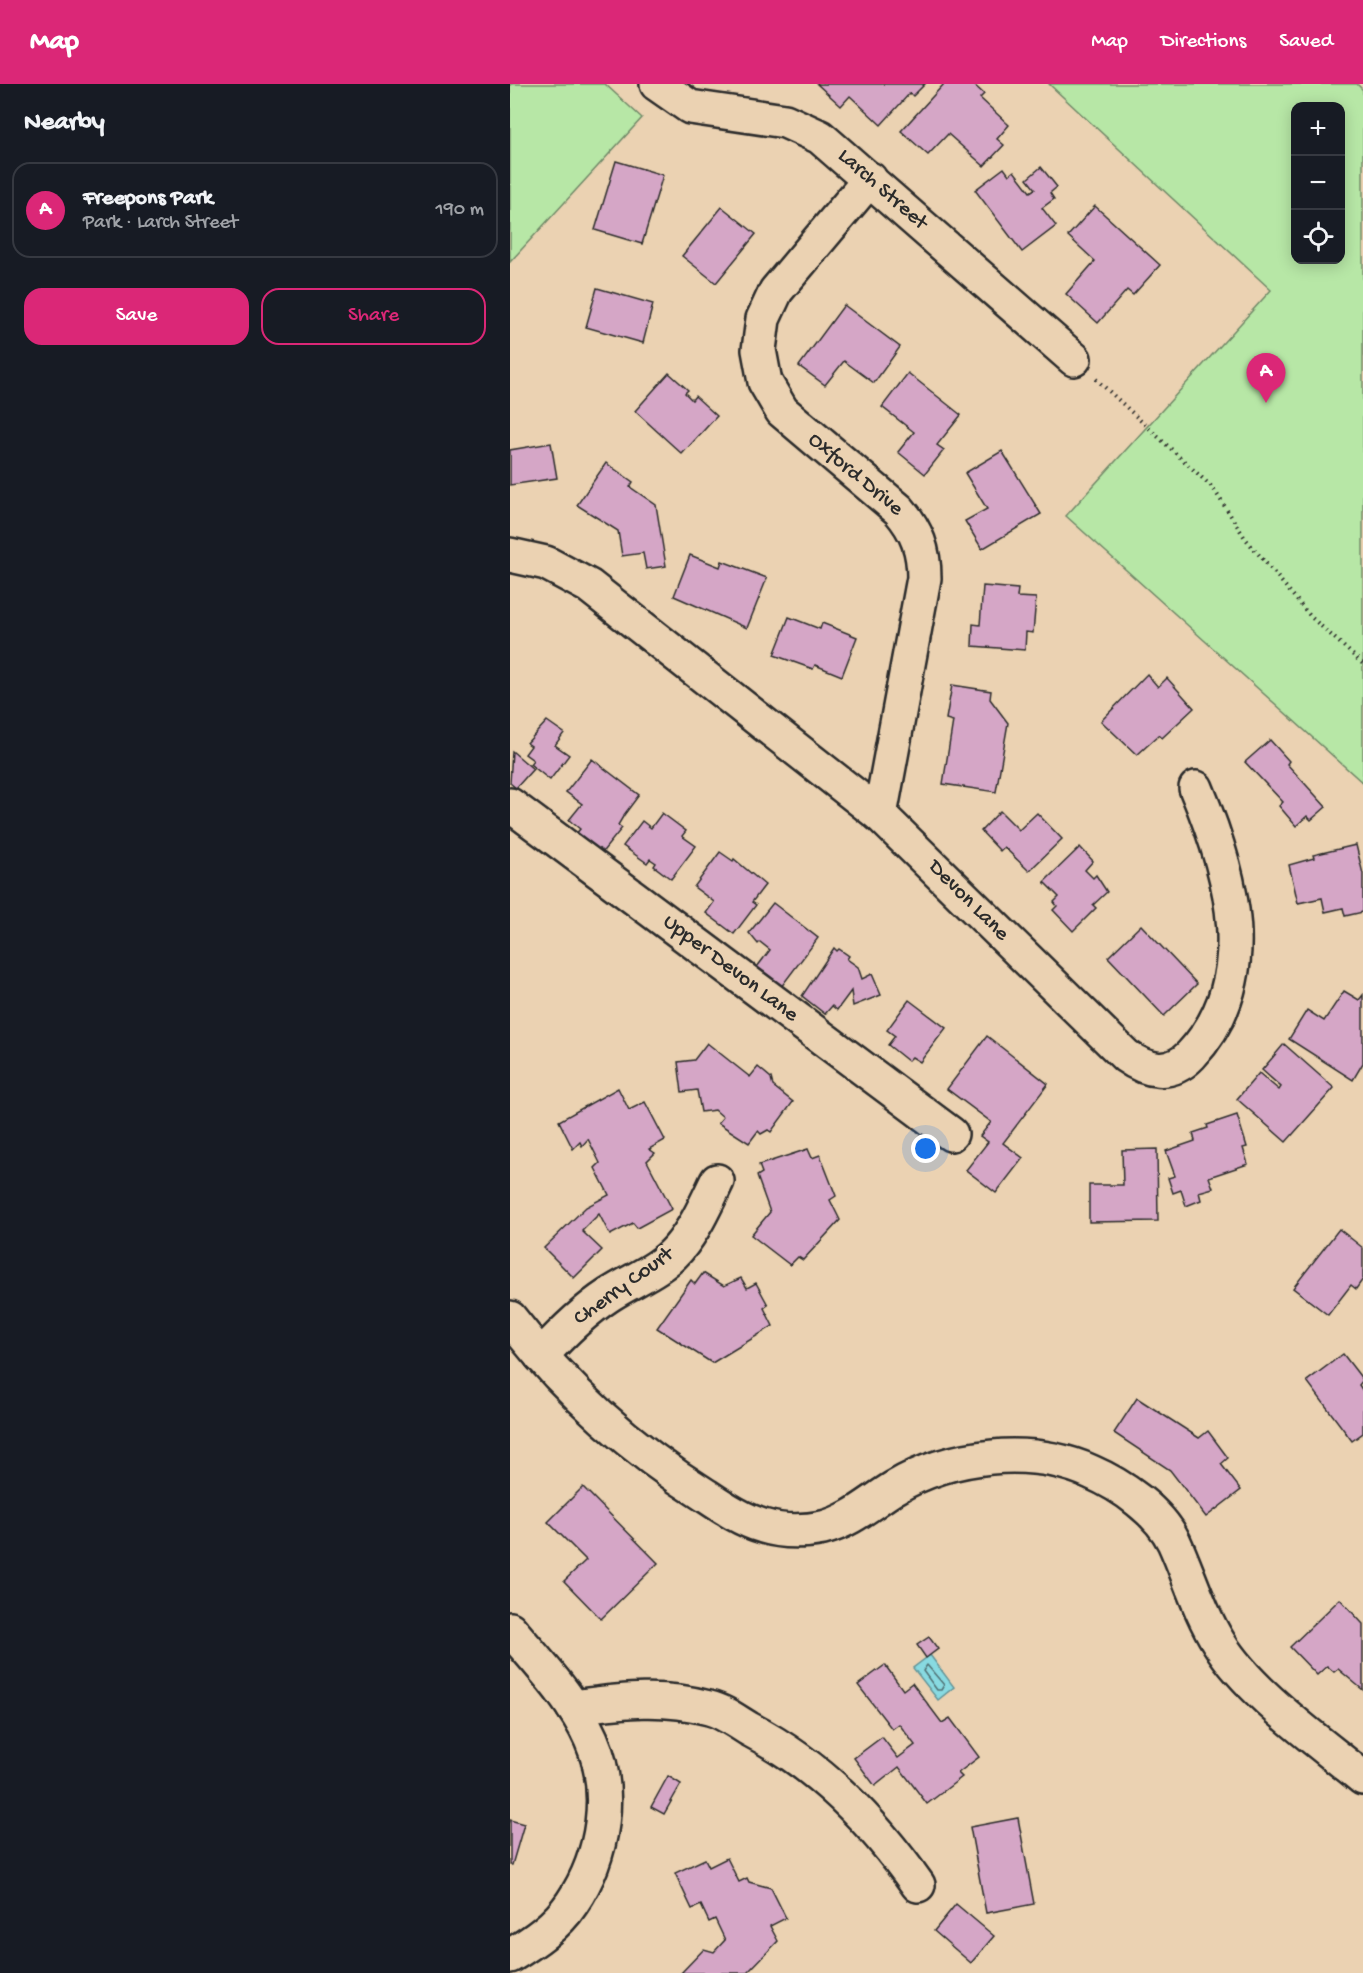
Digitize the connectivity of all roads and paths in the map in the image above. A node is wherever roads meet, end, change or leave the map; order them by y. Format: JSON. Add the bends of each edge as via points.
{"nodes":[{"id":1,"x":657,"y":84,"type":"edge"},
{"id":2,"x":870,"y":179,"type":"junction"},
{"id":3,"x":1074,"y":359,"type":"joint"},
{"id":4,"x":510,"y":555,"type":"edge"},
{"id":5,"x":1363,"y":664,"type":"edge"},
{"id":6,"x":1196,"y":788,"type":"dead end"},
{"id":7,"x":510,"y":805,"type":"edge"},
{"id":8,"x":880,"y":814,"type":"junction"},
{"id":9,"x":951,"y":1134,"type":"dead end"},
{"id":10,"x":717,"y":1180,"type":"dead end"},
{"id":11,"x":510,"y":1318,"type":"edge"},
{"id":12,"x":541,"y":1356,"type":"junction"},
{"id":13,"x":510,"y":1629,"type":"edge"},
{"id":14,"x":573,"y":1707,"type":"junction"},
{"id":15,"x":1363,"y":1778,"type":"edge"},
{"id":16,"x":918,"y":1885,"type":"dead end"},
{"id":17,"x":510,"y":1956,"type":"edge"}],
"edges":[{"from":1,"to":2,"type":"street","name":"Larch Street","via":[[690,106],[785,121],[820,137]]},
{"from":2,"to":3,"type":"street","name":"Larch Street"},
{"from":2,"to":8,"type":"street","name":"Oxford Drive","via":[[776,291],[763,319],[759,350],[765,382],[782,411],[899,510],[913,526],[921,546],[924,578]]},
{"from":3,"to":5,"type":"path","via":[[1213,488],[1245,538],[1311,617]]},
{"from":4,"to":8,"type":"street","name":"Devon Lane","via":[[546,563],[589,586]]},
{"from":6,"to":8,"type":"street","name":"Devon Lane","via":[[1215,833],[1227,877],[1234,928],[1234,971],[1225,1005],[1208,1037],[1187,1059],[1162,1070],[1141,1067],[1126,1056]]},
{"from":7,"to":9,"type":"street","name":"Upper Devon Lane"},
{"from":10,"to":12,"type":"street","name":"Cherry Court","via":[[678,1249],[659,1267],[574,1320]]},
{"from":11,"to":12,"type":"street"},
{"from":12,"to":15,"type":"street","via":[[592,1409],[637,1447],[730,1512],[771,1528],[803,1531],[824,1527],[854,1516],[922,1473],[954,1463],[1024,1455],[1090,1472],[1145,1507],[1172,1539],[1198,1604],[1238,1668]]},
{"from":13,"to":14,"type":"street"},
{"from":14,"to":16,"type":"street","via":[[640,1698],[710,1708],[781,1746],[828,1780],[886,1839]]},
{"from":14,"to":17,"type":"street","via":[[590,1737],[604,1780],[599,1837],[589,1874],[572,1904],[551,1927]]}]}
